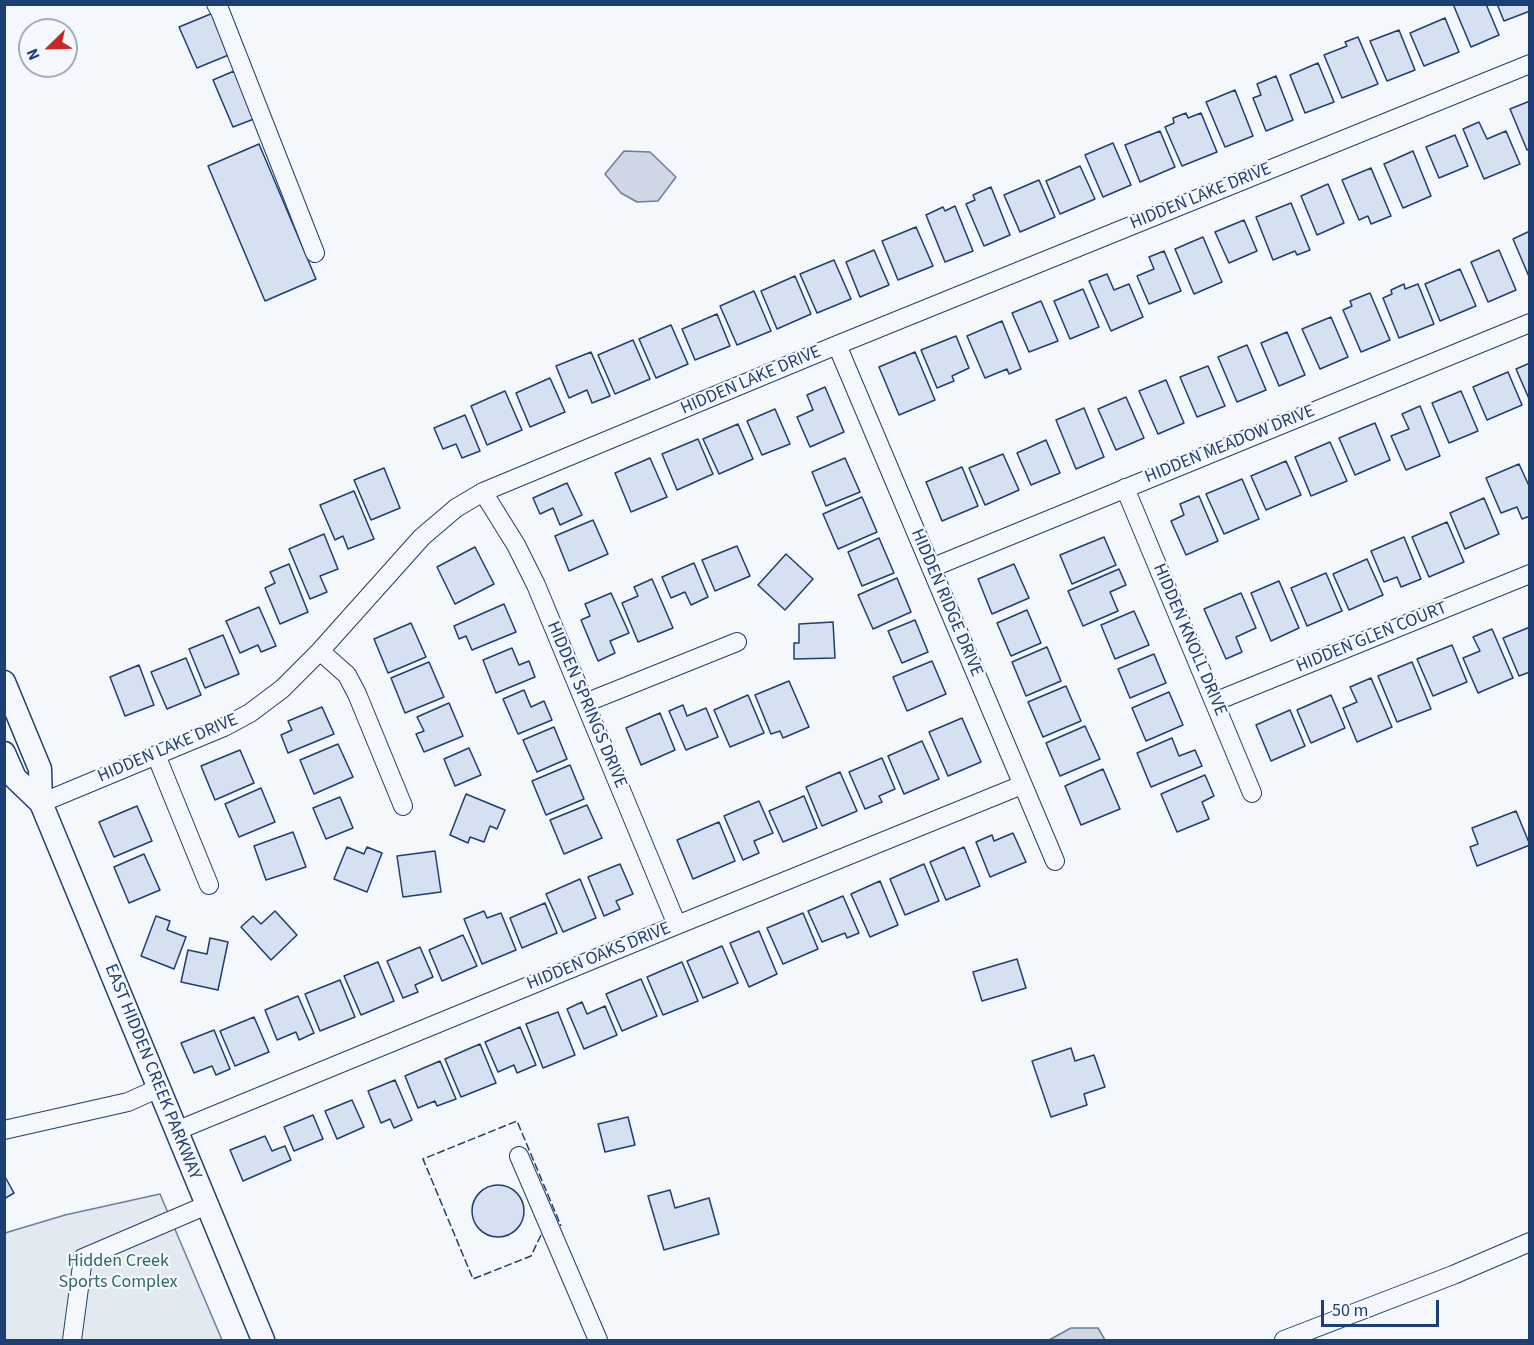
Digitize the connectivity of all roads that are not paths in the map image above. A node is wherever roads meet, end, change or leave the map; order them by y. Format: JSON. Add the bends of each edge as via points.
{"nodes":[{"id":1,"x":216,"y":4,"type":"edge"},
{"id":2,"x":1530,"y":64,"type":"edge"},
{"id":3,"x":315,"y":253,"type":"dead end"},
{"id":4,"x":1530,"y":323,"type":"edge"},
{"id":5,"x":837,"y":345,"type":"junction"},
{"id":6,"x":1125,"y":488,"type":"junction"},
{"id":7,"x":483,"y":492,"type":"junction"},
{"id":8,"x":931,"y":568,"type":"junction"},
{"id":9,"x":1530,"y":574,"type":"edge"},
{"id":10,"x":737,"y":642,"type":"dead end"},
{"id":11,"x":320,"y":651,"type":"junction"},
{"id":12,"x":4,"y":682,"type":"edge"},
{"id":13,"x":1214,"y":702,"type":"junction"},
{"id":14,"x":585,"y":703,"type":"junction"},
{"id":15,"x":4,"y":753,"type":"edge"},
{"id":16,"x":156,"y":755,"type":"junction"},
{"id":17,"x":1022,"y":785,"type":"junction"},
{"id":18,"x":1252,"y":793,"type":"dead end"},
{"id":19,"x":41,"y":803,"type":"junction"},
{"id":20,"x":403,"y":806,"type":"dead end"},
{"id":21,"x":1055,"y":861,"type":"dead end"},
{"id":22,"x":209,"y":885,"type":"dead end"},
{"id":23,"x":677,"y":924,"type":"junction"},
{"id":24,"x":159,"y":1088,"type":"junction"},
{"id":25,"x":4,"y":1130,"type":"edge"},
{"id":26,"x":176,"y":1131,"type":"junction"},
{"id":27,"x":519,"y":1156,"type":"dead end"},
{"id":28,"x":207,"y":1205,"type":"junction"},
{"id":29,"x":1530,"y":1242,"type":"edge"},
{"id":30,"x":1312,"y":1335,"type":"edge"},
{"id":31,"x":72,"y":1341,"type":"edge"},
{"id":32,"x":263,"y":1341,"type":"edge"},
{"id":33,"x":598,"y":1341,"type":"edge"},
{"id":34,"x":1284,"y":1341,"type":"edge"}],
"edges":[{"from":1,"to":3,"type":"street"},
{"from":2,"to":5,"type":"street","name":"HIDDEN LAKE DRIVE"},
{"from":4,"to":6,"type":"street","name":"HIDDEN MEADOW DRIVE"},
{"from":5,"to":7,"type":"street","name":"HIDDEN LAKE DRIVE"},
{"from":5,"to":8,"type":"street","name":"HIDDEN RIDGE DRIVE"},
{"from":6,"to":8,"type":"street","name":"HIDDEN MEADOW DRIVE"},
{"from":6,"to":13,"type":"street","name":"HIDDEN KNOLL DRIVE"},
{"from":7,"to":11,"type":"street","name":"HIDDEN LAKE DRIVE","via":[[456,508],[422,537]]},
{"from":7,"to":14,"type":"street","name":"HIDDEN SPRINGS DRIVE","via":[[536,585]]},
{"from":8,"to":17,"type":"street","name":"HIDDEN RIDGE DRIVE"},
{"from":9,"to":13,"type":"street","name":"HIDDEN GLEN COURT"},
{"from":10,"to":14,"type":"street"},
{"from":11,"to":16,"type":"street","name":"HIDDEN LAKE DRIVE","via":[[282,689],[250,713]]},
{"from":11,"to":20,"type":"street","via":[[347,675]]},
{"from":12,"to":19,"type":"main road","name":"EAST HIDDEN CREEK PARKWAY","via":[[40,769]]},
{"from":13,"to":18,"type":"street","name":"HIDDEN KNOLL DRIVE"},
{"from":14,"to":23,"type":"street","name":"HIDDEN SPRINGS DRIVE"},
{"from":15,"to":19,"type":"main road","name":"EAST HIDDEN CREEK PARKWAY","via":[[15,778]]},
{"from":16,"to":19,"type":"street","name":"HIDDEN LAKE DRIVE"},
{"from":16,"to":22,"type":"street"},
{"from":17,"to":21,"type":"street","name":"HIDDEN RIDGE DRIVE"},
{"from":17,"to":23,"type":"street","name":"HIDDEN OAKS DRIVE"},
{"from":19,"to":24,"type":"main road","name":"EAST HIDDEN CREEK PARKWAY"},
{"from":23,"to":26,"type":"street","name":"HIDDEN OAKS DRIVE"},
{"from":24,"to":25,"type":"street","via":[[128,1102]]},
{"from":24,"to":26,"type":"main road","name":"EAST HIDDEN CREEK PARKWAY"},
{"from":26,"to":28,"type":"main road","name":"EAST HIDDEN CREEK PARKWAY"},
{"from":27,"to":33,"type":"street"},
{"from":28,"to":31,"type":"street","via":[[83,1257]]},
{"from":28,"to":32,"type":"main road","name":"EAST HIDDEN CREEK PARKWAY"},
{"from":29,"to":30,"type":"street"},
{"from":30,"to":34,"type":"street"}]}
